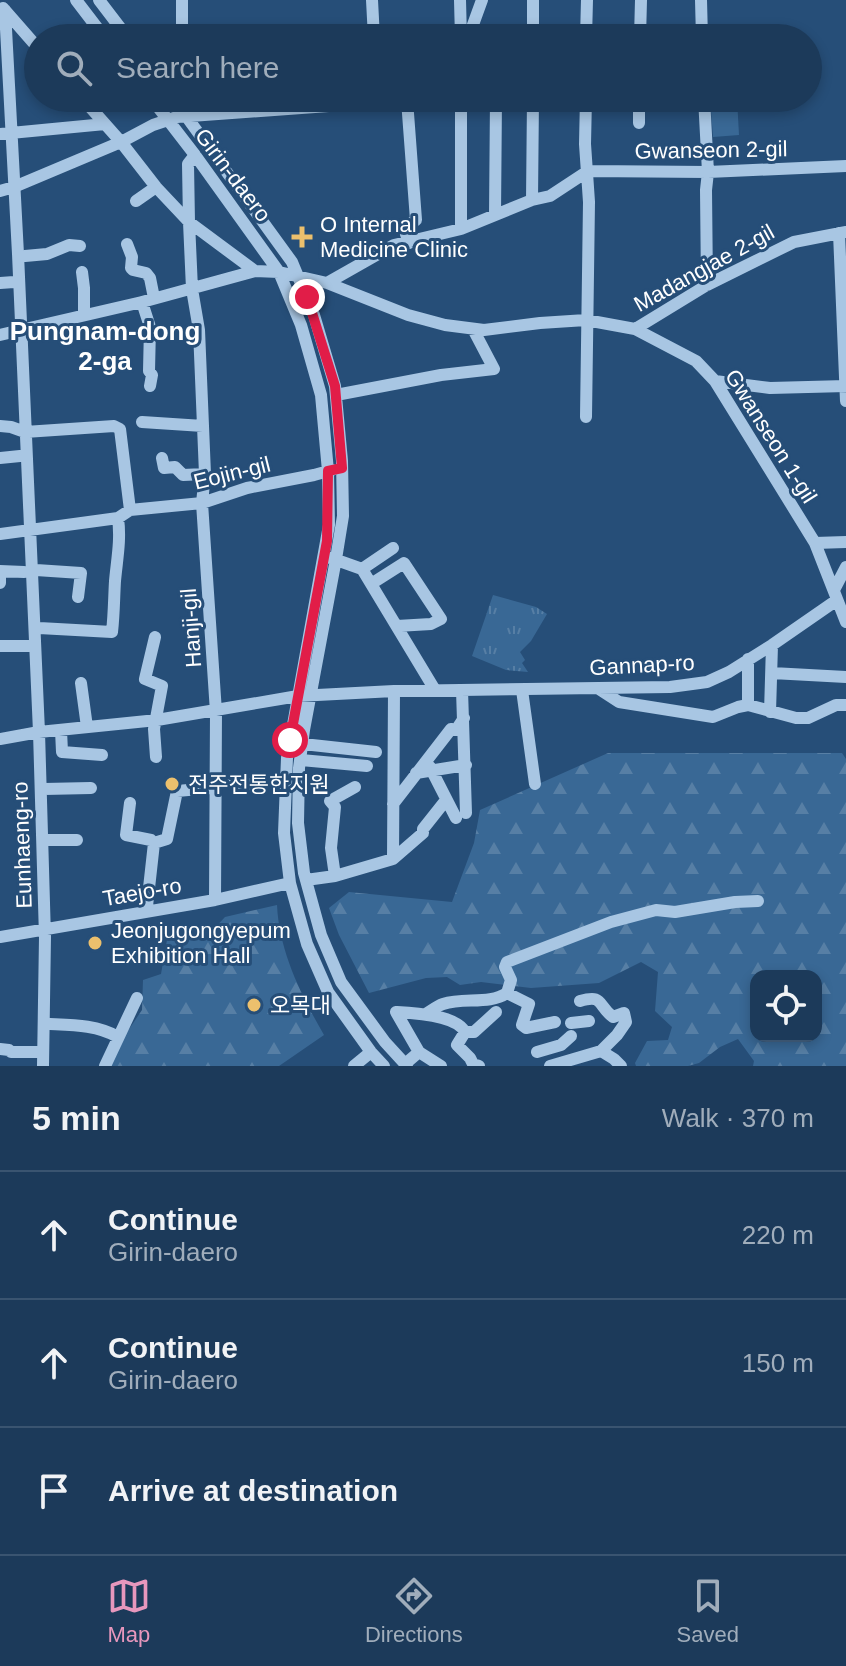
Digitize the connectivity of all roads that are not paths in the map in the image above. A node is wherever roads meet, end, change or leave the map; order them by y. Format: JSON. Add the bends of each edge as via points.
{"nodes":[{"id":1,"x":76,"y":0,"type":"edge"},
{"id":2,"x":99,"y":0,"type":"edge"},
{"id":3,"x":182,"y":0,"type":"edge"},
{"id":4,"x":372,"y":0,"type":"edge"},
{"id":5,"x":460,"y":0,"type":"edge"},
{"id":6,"x":533,"y":0,"type":"edge"},
{"id":7,"x":587,"y":0,"type":"edge"},
{"id":8,"x":641,"y":0,"type":"edge"},
{"id":9,"x":701,"y":0,"type":"edge"},
{"id":10,"x":481,"y":3,"type":"edge"},
{"id":11,"x":3,"y":7,"type":"edge"},
{"id":12,"x":94,"y":24,"type":"edge"},
{"id":13,"x":117,"y":24,"type":"edge"},
{"id":14,"x":182,"y":24,"type":"edge"},
{"id":15,"x":373,"y":24,"type":"edge"},
{"id":16,"x":461,"y":24,"type":"edge"},
{"id":17,"x":473,"y":24,"type":"edge"},
{"id":18,"x":533,"y":24,"type":"edge"},
{"id":19,"x":586,"y":24,"type":"edge"},
{"id":20,"x":640,"y":24,"type":"edge"},
{"id":21,"x":702,"y":24,"type":"edge"},
{"id":22,"x":24,"y":32,"type":"edge"},
{"id":23,"x":94,"y":112,"type":"edge"},
{"id":24,"x":173,"y":112,"type":"edge"},
{"id":25,"x":179,"y":112,"type":"edge"},
{"id":26,"x":180,"y":112,"type":"edge"},
{"id":27,"x":403,"y":112,"type":"edge"},
{"id":28,"x":461,"y":112,"type":"edge"},
{"id":29,"x":496,"y":112,"type":"edge"},
{"id":30,"x":533,"y":112,"type":"edge"},
{"id":31,"x":586,"y":112,"type":"edge"},
{"id":32,"x":639,"y":112,"type":"edge"},
{"id":33,"x":705,"y":112,"type":"edge"},
{"id":34,"x":639,"y":123,"type":"dead end"},
{"id":35,"x":105,"y":124,"type":"junction"},
{"id":36,"x":6,"y":134,"type":"edge"},
{"id":37,"x":121,"y":142,"type":"junction"},
{"id":38,"x":195,"y":155,"type":"junction"},
{"id":39,"x":841,"y":166,"type":"edge"},
{"id":40,"x":588,"y":171,"type":"junction"},
{"id":41,"x":708,"y":172,"type":"junction"},
{"id":42,"x":14,"y":187,"type":"junction"},
{"id":43,"x":156,"y":187,"type":"junction"},
{"id":44,"x":0,"y":191,"type":"edge"},
{"id":45,"x":532,"y":200,"type":"junction"},
{"id":46,"x":136,"y":201,"type":"dead end"},
{"id":47,"x":495,"y":215,"type":"junction"},
{"id":48,"x":189,"y":222,"type":"junction"},
{"id":49,"x":461,"y":229,"type":"junction"},
{"id":50,"x":842,"y":232,"type":"edge"},
{"id":51,"x":409,"y":243,"type":"junction"},
{"id":52,"x":127,"y":244,"type":"dead end"},
{"id":53,"x":80,"y":246,"type":"dead end"},
{"id":54,"x":25,"y":256,"type":"dead end"},
{"id":55,"x":255,"y":271,"type":"junction"},
{"id":56,"x":82,"y":272,"type":"dead end"},
{"id":57,"x":279,"y":272,"type":"junction"},
{"id":58,"x":298,"y":275,"type":"junction"},
{"id":59,"x":14,"y":282,"type":"dead end"},
{"id":60,"x":0,"y":283,"type":"edge"},
{"id":61,"x":327,"y":283,"type":"junction"},
{"id":62,"x":707,"y":285,"type":"junction"},
{"id":63,"x":192,"y":289,"type":"junction"},
{"id":64,"x":148,"y":300,"type":"junction"},
{"id":65,"x":84,"y":314,"type":"junction"},
{"id":66,"x":586,"y":320,"type":"junction"},
{"id":67,"x":473,"y":329,"type":"junction"},
{"id":68,"x":635,"y":329,"type":"junction"},
{"id":69,"x":22,"y":330,"type":"junction"},
{"id":70,"x":0,"y":335,"type":"edge"},
{"id":71,"x":715,"y":381,"type":"junction"},
{"id":72,"x":150,"y":386,"type":"dead end"},
{"id":73,"x":846,"y":386,"type":"edge"},
{"id":74,"x":336,"y":395,"type":"junction"},
{"id":75,"x":846,"y":401,"type":"edge"},
{"id":76,"x":586,"y":417,"type":"dead end"},
{"id":77,"x":142,"y":422,"type":"dead end"},
{"id":78,"x":0,"y":426,"type":"edge"},
{"id":79,"x":203,"y":426,"type":"junction"},
{"id":80,"x":25,"y":432,"type":"junction"},
{"id":81,"x":20,"y":456,"type":"dead end"},
{"id":82,"x":0,"y":458,"type":"edge"},
{"id":83,"x":162,"y":458,"type":"dead end"},
{"id":84,"x":342,"y":468,"type":"junction"},
{"id":85,"x":328,"y":471,"type":"junction"},
{"id":86,"x":205,"y":474,"type":"junction"},
{"id":87,"x":202,"y":503,"type":"junction"},
{"id":88,"x":130,"y":510,"type":"junction"},
{"id":89,"x":118,"y":518,"type":"junction"},
{"id":90,"x":30,"y":529,"type":"junction"},
{"id":91,"x":846,"y":532,"type":"edge"},
{"id":92,"x":0,"y":534,"type":"edge"},
{"id":93,"x":846,"y":542,"type":"edge"},
{"id":94,"x":815,"y":543,"type":"junction"},
{"id":95,"x":393,"y":548,"type":"dead end"},
{"id":96,"x":330,"y":558,"type":"junction"},
{"id":97,"x":846,"y":567,"type":"edge"},
{"id":98,"x":362,"y":569,"type":"junction"},
{"id":99,"x":0,"y":583,"type":"edge"},
{"id":100,"x":371,"y":584,"type":"junction"},
{"id":101,"x":836,"y":595,"type":"junction"},
{"id":102,"x":78,"y":597,"type":"dead end"},
{"id":103,"x":846,"y":622,"type":"edge"},
{"id":104,"x":397,"y":626,"type":"junction"},
{"id":105,"x":39,"y":628,"type":"dead end"},
{"id":106,"x":155,"y":637,"type":"dead end"},
{"id":107,"x":772,"y":645,"type":"junction"},
{"id":108,"x":0,"y":646,"type":"edge"},
{"id":109,"x":35,"y":646,"type":"junction"},
{"id":110,"x":748,"y":659,"type":"junction"},
{"id":111,"x":772,"y":673,"type":"junction"},
{"id":112,"x":846,"y":677,"type":"edge"},
{"id":113,"x":81,"y":683,"type":"dead end"},
{"id":114,"x":599,"y":689,"type":"junction"},
{"id":115,"x":435,"y":690,"type":"junction"},
{"id":116,"x":462,"y":690,"type":"junction"},
{"id":117,"x":522,"y":690,"type":"junction"},
{"id":118,"x":394,"y":691,"type":"junction"},
{"id":119,"x":304,"y":696,"type":"junction"},
{"id":120,"x":748,"y":705,"type":"junction"},
{"id":121,"x":846,"y":705,"type":"edge"},
{"id":122,"x":216,"y":712,"type":"junction"},
{"id":123,"x":770,"y":712,"type":"junction"},
{"id":124,"x":464,"y":718,"type":"junction"},
{"id":125,"x":157,"y":720,"type":"junction"},
{"id":126,"x":87,"y":727,"type":"junction"},
{"id":127,"x":61,"y":730,"type":"junction"},
{"id":128,"x":39,"y":732,"type":"junction"},
{"id":129,"x":0,"y":739,"type":"edge"},
{"id":130,"x":303,"y":744,"type":"junction"},
{"id":131,"x":376,"y":752,"type":"dead end"},
{"id":132,"x":102,"y":755,"type":"dead end"},
{"id":133,"x":156,"y":757,"type":"dead end"},
{"id":134,"x":301,"y":760,"type":"junction"},
{"id":135,"x":466,"y":765,"type":"junction"},
{"id":136,"x":367,"y":766,"type":"dead end"},
{"id":137,"x":429,"y":766,"type":"junction"},
{"id":138,"x":417,"y":773,"type":"junction"},
{"id":139,"x":393,"y":777,"type":"junction"},
{"id":140,"x":213,"y":784,"type":"junction"},
{"id":141,"x":535,"y":784,"type":"dead end"},
{"id":142,"x":254,"y":785,"type":"dead end"},
{"id":143,"x":355,"y":787,"type":"dead end"},
{"id":144,"x":91,"y":788,"type":"dead end"},
{"id":145,"x":44,"y":789,"type":"dead end"},
{"id":146,"x":446,"y":800,"type":"junction"},
{"id":147,"x":130,"y":803,"type":"dead end"},
{"id":148,"x":393,"y":804,"type":"junction"},
{"id":149,"x":46,"y":840,"type":"dead end"},
{"id":150,"x":77,"y":840,"type":"dead end"},
{"id":151,"x":154,"y":843,"type":"junction"},
{"id":152,"x":393,"y":859,"type":"junction"},
{"id":153,"x":335,"y":876,"type":"junction"},
{"id":154,"x":306,"y":880,"type":"junction"},
{"id":155,"x":290,"y":883,"type":"junction"},
{"id":156,"x":215,"y":900,"type":"junction"},
{"id":157,"x":758,"y":901,"type":"dead end"},
{"id":158,"x":147,"y":906,"type":"dead end"},
{"id":159,"x":45,"y":930,"type":"junction"},
{"id":160,"x":0,"y":937,"type":"edge"},
{"id":161,"x":507,"y":993,"type":"junction"},
{"id":162,"x":137,"y":998,"type":"dead end"},
{"id":163,"x":580,"y":1001,"type":"dead end"},
{"id":164,"x":496,"y":1012,"type":"dead end"},
{"id":165,"x":426,"y":1014,"type":"junction"},
{"id":166,"x":589,"y":1021,"type":"dead end"},
{"id":167,"x":555,"y":1022,"type":"dead end"},
{"id":168,"x":50,"y":1024,"type":"dead end"},
{"id":169,"x":465,"y":1032,"type":"junction"},
{"id":170,"x":568,"y":1034,"type":"junction"},
{"id":171,"x":547,"y":1036,"type":"dead end"},
{"id":172,"x":118,"y":1037,"type":"junction"},
{"id":173,"x":0,"y":1049,"type":"edge"},
{"id":174,"x":601,"y":1051,"type":"junction"},
{"id":175,"x":40,"y":1052,"type":"dead end"},
{"id":176,"x":371,"y":1052,"type":"junction"},
{"id":177,"x":419,"y":1052,"type":"junction"},
{"id":178,"x":537,"y":1052,"type":"dead end"},
{"id":179,"x":570,"y":1060,"type":"junction"},
{"id":180,"x":406,"y":1065,"type":"edge"},
{"id":181,"x":475,"y":1065,"type":"edge"},
{"id":182,"x":43,"y":1066,"type":"edge"},
{"id":183,"x":105,"y":1066,"type":"edge"},
{"id":184,"x":354,"y":1066,"type":"edge"},
{"id":185,"x":384,"y":1066,"type":"edge"},
{"id":186,"x":441,"y":1066,"type":"edge"},
{"id":187,"x":550,"y":1066,"type":"edge"},
{"id":188,"x":621,"y":1066,"type":"edge"}],
"edges":[{"from":1,"to":12,"type":"street"},
{"from":2,"to":13,"type":"street"},
{"from":3,"to":14,"type":"street"},
{"from":4,"to":15,"type":"street"},
{"from":5,"to":16,"type":"street"},
{"from":6,"to":18,"type":"street"},
{"from":7,"to":19,"type":"street"},
{"from":8,"to":20,"type":"street"},
{"from":9,"to":21,"type":"street"},
{"from":10,"to":17,"type":"street"},
{"from":11,"to":22,"type":"street"},
{"from":11,"to":36,"type":"street","name":"Eunhaeng-ro"},
{"from":23,"to":35,"type":"street"},
{"from":24,"to":37,"type":"street"},
{"from":25,"to":38,"type":"street","name":"Girin-daero"},
{"from":26,"to":58,"type":"street","name":"Girin-daero","via":[[285,250]]},
{"from":27,"to":51,"type":"street","via":[[416,220],[404,228]]},
{"from":28,"to":49,"type":"street"},
{"from":29,"to":47,"type":"street"},
{"from":30,"to":45,"type":"street"},
{"from":31,"to":40,"type":"street"},
{"from":32,"to":34,"type":"street"},
{"from":33,"to":41,"type":"street"},
{"from":35,"to":36,"type":"street"},
{"from":35,"to":37,"type":"street"},
{"from":36,"to":42,"type":"street","name":"Eunhaeng-ro"},
{"from":37,"to":42,"type":"street"},
{"from":37,"to":43,"type":"street"},
{"from":38,"to":48,"type":"street","name":"Hanji-gil","via":[[188,164]]},
{"from":38,"to":57,"type":"street","name":"Girin-daero"},
{"from":39,"to":41,"type":"street","name":"Gwanseon 2-gil"},
{"from":40,"to":41,"type":"street","name":"Gwanseon 2-gil"},
{"from":40,"to":45,"type":"street","via":[[550,196]]},
{"from":40,"to":66,"type":"street"},
{"from":41,"to":62,"type":"street"},
{"from":42,"to":44,"type":"street"},
{"from":42,"to":69,"type":"street","name":"Eunhaeng-ro"},
{"from":43,"to":46,"type":"street"},
{"from":43,"to":48,"type":"street"},
{"from":45,"to":47,"type":"street"},
{"from":47,"to":49,"type":"street"},
{"from":48,"to":55,"type":"street"},
{"from":48,"to":63,"type":"street","name":"Hanji-gil"},
{"from":49,"to":51,"type":"street"},
{"from":50,"to":62,"type":"street","name":"Madangjae 2-gil","via":[[794,242]]},
{"from":50,"to":73,"type":"street","name":"Madangjae 2-gil"},
{"from":51,"to":61,"type":"street","via":[[394,245]]},
{"from":52,"to":64,"type":"street","via":[[131,268],[150,278]]},
{"from":53,"to":54,"type":"street"},
{"from":55,"to":57,"type":"street","name":"Gwanseon 1-gil"},
{"from":55,"to":63,"type":"street","name":"Gwanseon 1-gil"},
{"from":56,"to":65,"type":"street"},
{"from":57,"to":58,"type":"street","name":"Gwanseon 1-gil"},
{"from":57,"to":85,"type":"street","name":"Girin-daero","via":[[321,395]]},
{"from":58,"to":61,"type":"street","name":"Gwanseon 1-gil"},
{"from":58,"to":74,"type":"street","name":"Girin-daero"},
{"from":59,"to":60,"type":"street"},
{"from":61,"to":67,"type":"street","name":"Gwanseon 1-gil","via":[[408,315]]},
{"from":62,"to":68,"type":"street","name":"Madangjae 2-gil"},
{"from":63,"to":64,"type":"street","name":"Gwanseon 1-gil"},
{"from":63,"to":79,"type":"street","name":"Hanji-gil"},
{"from":64,"to":65,"type":"street","name":"Gwanseon 1-gil"},
{"from":64,"to":72,"type":"street"},
{"from":65,"to":69,"type":"street","name":"Gwanseon 1-gil"},
{"from":66,"to":67,"type":"street","name":"Gwanseon 1-gil"},
{"from":66,"to":68,"type":"street","name":"Gwanseon 1-gil"},
{"from":66,"to":76,"type":"street"},
{"from":67,"to":74,"type":"street","via":[[494,369]]},
{"from":68,"to":71,"type":"street","name":"Gwanseon 1-gil","via":[[696,361]]},
{"from":69,"to":70,"type":"street","name":"Gwanseon 1-gil"},
{"from":69,"to":80,"type":"street","name":"Eunhaeng-ro"},
{"from":71,"to":73,"type":"street","via":[[770,388]]},
{"from":71,"to":94,"type":"street","name":"Gwanseon 1-gil"},
{"from":73,"to":75,"type":"street","name":"Madangjae 2-gil"},
{"from":74,"to":84,"type":"street","name":"Girin-daero"},
{"from":77,"to":79,"type":"street"},
{"from":78,"to":80,"type":"street"},
{"from":79,"to":86,"type":"street","name":"Hanji-gil"},
{"from":80,"to":88,"type":"street","via":[[120,429]]},
{"from":80,"to":90,"type":"street","name":"Eunhaeng-ro"},
{"from":81,"to":82,"type":"street"},
{"from":83,"to":86,"type":"street","via":[[164,468],[175,467],[183,475]]},
{"from":84,"to":85,"type":"street","name":"Eojin-gil"},
{"from":84,"to":96,"type":"street","name":"Girin-daero","via":[[343,516]]},
{"from":85,"to":87,"type":"street","name":"Eojin-gil"},
{"from":85,"to":96,"type":"street","name":"Girin-daero"},
{"from":86,"to":87,"type":"street","name":"Hanji-gil"},
{"from":87,"to":88,"type":"street","name":"Eojin-gil"},
{"from":87,"to":122,"type":"street","name":"Hanji-gil"},
{"from":88,"to":89,"type":"street","name":"Eojin-gil"},
{"from":89,"to":90,"type":"street","name":"Eojin-gil"},
{"from":89,"to":105,"type":"street","via":[[112,632]]},
{"from":90,"to":92,"type":"street","name":"Eojin-gil"},
{"from":90,"to":109,"type":"street","name":"Eunhaeng-ro"},
{"from":91,"to":93,"type":"street"},
{"from":93,"to":94,"type":"street"},
{"from":94,"to":101,"type":"street","name":"Gwanseon 1-gil"},
{"from":95,"to":98,"type":"street"},
{"from":96,"to":98,"type":"street"},
{"from":96,"to":119,"type":"street","name":"Girin-daero"},
{"from":97,"to":101,"type":"street"},
{"from":98,"to":100,"type":"street"},
{"from":99,"to":102,"type":"street","via":[[0,571],[81,573]]},
{"from":100,"to":104,"type":"street"},
{"from":100,"to":104,"type":"street","via":[[404,563],[448,620]]},
{"from":101,"to":103,"type":"street","name":"Gwanseon 1-gil"},
{"from":101,"to":107,"type":"street","name":"Gannap-ro"},
{"from":104,"to":115,"type":"street"},
{"from":106,"to":125,"type":"street","via":[[145,679],[162,686]]},
{"from":107,"to":110,"type":"street","name":"Gannap-ro"},
{"from":107,"to":111,"type":"street"},
{"from":108,"to":109,"type":"street"},
{"from":109,"to":128,"type":"street","name":"Eunhaeng-ro"},
{"from":110,"to":114,"type":"street","name":"Gannap-ro","via":[[707,682]]},
{"from":110,"to":120,"type":"street"},
{"from":111,"to":112,"type":"street"},
{"from":111,"to":123,"type":"street"},
{"from":113,"to":126,"type":"street"},
{"from":114,"to":117,"type":"street","name":"Gannap-ro"},
{"from":114,"to":120,"type":"street","via":[[619,702],[713,717]]},
{"from":115,"to":116,"type":"street","name":"Gannap-ro"},
{"from":115,"to":118,"type":"street","name":"Gannap-ro"},
{"from":116,"to":117,"type":"street","name":"Gannap-ro"},
{"from":116,"to":124,"type":"street"},
{"from":117,"to":141,"type":"street"},
{"from":118,"to":119,"type":"street","name":"Gannap-ro"},
{"from":118,"to":139,"type":"street"},
{"from":119,"to":122,"type":"street","name":"Gannap-ro"},
{"from":119,"to":130,"type":"street","name":"Girin-daero"},
{"from":119,"to":155,"type":"street","name":"Girin-daero","via":[[287,758],[284,833]]},
{"from":120,"to":123,"type":"street"},
{"from":121,"to":123,"type":"street","via":[[808,718]]},
{"from":122,"to":125,"type":"street","name":"Gannap-ro"},
{"from":122,"to":140,"type":"street","name":"Hanji-gil"},
{"from":124,"to":135,"type":"street"},
{"from":124,"to":137,"type":"street","via":[[451,729]]},
{"from":125,"to":126,"type":"street","name":"Gannap-ro"},
{"from":125,"to":133,"type":"street"},
{"from":126,"to":127,"type":"street","name":"Gannap-ro"},
{"from":127,"to":128,"type":"street","name":"Gannap-ro"},
{"from":127,"to":132,"type":"street","via":[[62,752]]},
{"from":128,"to":129,"type":"street","name":"Gannap-ro"},
{"from":128,"to":159,"type":"street","name":"Eunhaeng-ro"},
{"from":130,"to":131,"type":"street"},
{"from":130,"to":134,"type":"street","name":"Girin-daero"},
{"from":134,"to":136,"type":"street"},
{"from":134,"to":154,"type":"street","name":"Girin-daero","via":[[298,823]]},
{"from":135,"to":137,"type":"street"},
{"from":135,"to":146,"type":"street","via":[[461,815]]},
{"from":137,"to":138,"type":"street"},
{"from":137,"to":146,"type":"street"},
{"from":138,"to":139,"type":"street"},
{"from":138,"to":148,"type":"street"},
{"from":139,"to":148,"type":"street"},
{"from":140,"to":142,"type":"street"},
{"from":140,"to":151,"type":"street","name":"Taejo-ro","via":[[177,791],[167,839]]},
{"from":140,"to":156,"type":"street","name":"Hanji-gil"},
{"from":143,"to":153,"type":"street","via":[[330,801],[335,807]]},
{"from":144,"to":145,"type":"street","name":"Eunhaeng-ro"},
{"from":146,"to":152,"type":"street","via":[[423,833]]},
{"from":147,"to":151,"type":"street","via":[[126,835]]},
{"from":148,"to":152,"type":"street"},
{"from":149,"to":150,"type":"street","name":"Eunhaeng-ro"},
{"from":151,"to":158,"type":"street","name":"Taejo-ro"},
{"from":152,"to":153,"type":"street"},
{"from":153,"to":154,"type":"street"},
{"from":154,"to":180,"type":"street","name":"Girin-daero","via":[[341,982]]},
{"from":155,"to":156,"type":"street","name":"Taejo-ro"},
{"from":155,"to":176,"type":"street","name":"Girin-daero","via":[[307,944],[328,992]]},
{"from":156,"to":159,"type":"street","name":"Taejo-ro"},
{"from":157,"to":161,"type":"street","via":[[656,910],[611,922],[507,962]]},
{"from":159,"to":160,"type":"street","name":"Taejo-ro"},
{"from":159,"to":182,"type":"street","name":"Eunhaeng-ro"},
{"from":161,"to":165,"type":"street","via":[[442,1004]]},
{"from":161,"to":167,"type":"street","via":[[529,1004],[522,1025],[526,1028]]},
{"from":162,"to":172,"type":"street"},
{"from":163,"to":174,"type":"street","via":[[601,1002],[613,1017],[624,1013],[626,1022]]},
{"from":164,"to":169,"type":"street","via":[[474,1032]]},
{"from":165,"to":169,"type":"street","via":[[458,1023]]},
{"from":165,"to":177,"type":"street","via":[[396,1012]]},
{"from":166,"to":170,"type":"street"},
{"from":168,"to":172,"type":"street","via":[[98,1029]]},
{"from":169,"to":181,"type":"street","via":[[457,1045]]},
{"from":170,"to":171,"type":"street"},
{"from":170,"to":178,"type":"street"},
{"from":170,"to":179,"type":"street"},
{"from":172,"to":183,"type":"street"},
{"from":173,"to":175,"type":"street"},
{"from":174,"to":179,"type":"street"},
{"from":174,"to":188,"type":"street"},
{"from":176,"to":184,"type":"street"},
{"from":176,"to":185,"type":"street","name":"Girin-daero"},
{"from":177,"to":180,"type":"street"},
{"from":177,"to":186,"type":"street"},
{"from":179,"to":187,"type":"street"}]}
